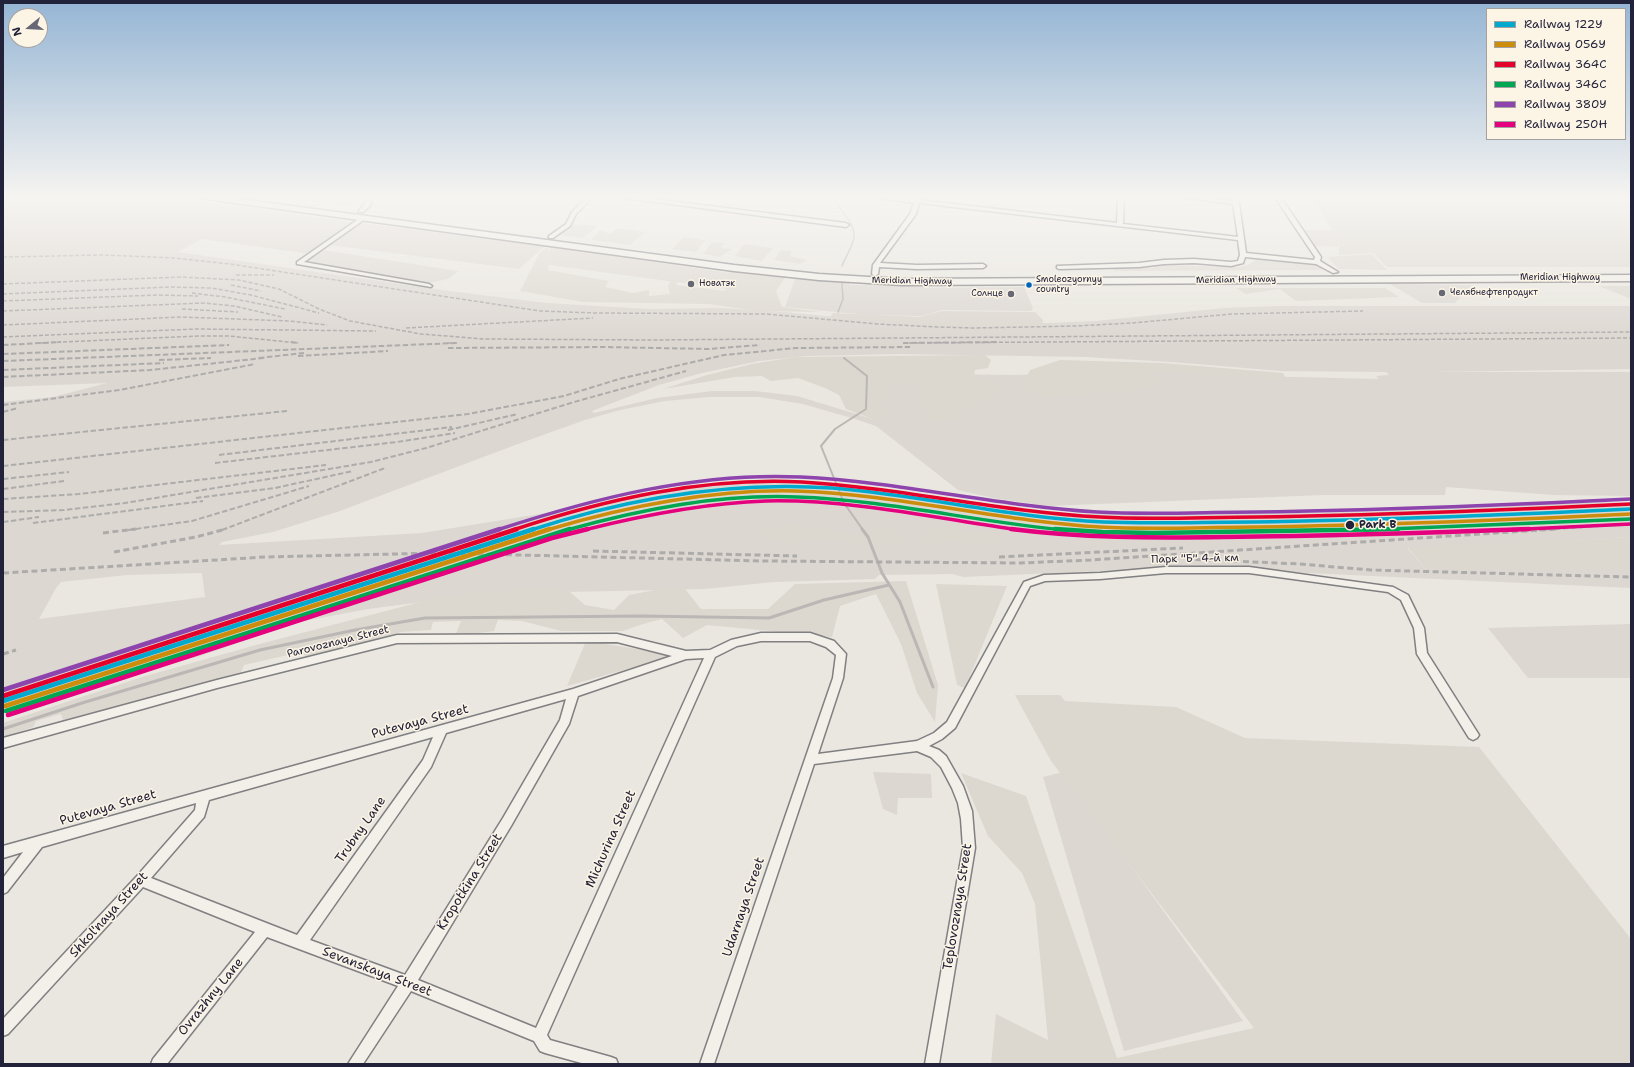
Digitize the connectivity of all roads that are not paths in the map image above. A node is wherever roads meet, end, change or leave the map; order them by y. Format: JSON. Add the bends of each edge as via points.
{"nodes":[{"id":1,"x":321,"y":246,"type":"edge"},
{"id":2,"x":581,"y":246,"type":"edge"},
{"id":3,"x":616,"y":246,"type":"edge"},
{"id":4,"x":893,"y":246,"type":"edge"},
{"id":5,"x":1242,"y":246,"type":"edge"},
{"id":6,"x":1310,"y":246,"type":"edge"},
{"id":7,"x":1243,"y":255,"type":"junction"},
{"id":8,"x":1317,"y":262,"type":"junction"},
{"id":9,"x":983,"y":266,"type":"dead end"},
{"id":10,"x":1059,"y":267,"type":"dead end"},
{"id":11,"x":1631,"y":272,"type":"edge"},
{"id":12,"x":875,"y":273,"type":"junction"},
{"id":13,"x":1337,"y":275,"type":"junction"},
{"id":14,"x":1631,"y":278,"type":"edge"},
{"id":15,"x":429,"y":286,"type":"dead end"},
{"id":16,"x":711,"y":654,"type":"junction"},
{"id":17,"x":841,"y":654,"type":"joint"},
{"id":18,"x":686,"y":655,"type":"junction"},
{"id":19,"x":573,"y":693,"type":"junction"},
{"id":20,"x":441,"y":731,"type":"junction"},
{"id":21,"x":1472,"y":735,"type":"dead end"},
{"id":22,"x":3,"y":743,"type":"edge"},
{"id":23,"x":918,"y":746,"type":"junction"},
{"id":24,"x":810,"y":760,"type":"junction"},
{"id":25,"x":204,"y":795,"type":"junction"},
{"id":26,"x":38,"y":843,"type":"junction"},
{"id":27,"x":3,"y":852,"type":"edge"},
{"id":28,"x":141,"y":880,"type":"junction"},
{"id":29,"x":3,"y":888,"type":"edge"},
{"id":30,"x":265,"y":930,"type":"junction"},
{"id":31,"x":300,"y":943,"type":"junction"},
{"id":32,"x":408,"y":983,"type":"junction"},
{"id":33,"x":3,"y":1029,"type":"edge"},
{"id":34,"x":539,"y":1036,"type":"junction"},
{"id":35,"x":158,"y":1064,"type":"edge"},
{"id":36,"x":355,"y":1064,"type":"edge"},
{"id":37,"x":611,"y":1064,"type":"edge"},
{"id":38,"x":707,"y":1064,"type":"edge"},
{"id":39,"x":932,"y":1064,"type":"edge"}],
"edges":[{"from":1,"to":15,"type":"street","via":[[299,263]]},
{"from":2,"to":12,"type":"main road","name":"Meridian Highway","via":[[734,268],[819,277]]},
{"from":3,"to":12,"type":"main road","name":"Meridian Highway","via":[[780,268]]},
{"from":4,"to":12,"type":"street"},
{"from":5,"to":7,"type":"street"},
{"from":6,"to":8,"type":"street","via":[[1318,257]]},
{"from":7,"to":8,"type":"street"},
{"from":7,"to":10,"type":"street","via":[[1241,262],[1231,264],[1194,261]]},
{"from":8,"to":13,"type":"street"},
{"from":9,"to":12,"type":"street","via":[[917,267]]},
{"from":11,"to":13,"type":"main road","name":"Meridian Highway"},
{"from":12,"to":13,"type":"main road","name":"Meridian Highway","via":[[1001,282]]},
{"from":13,"to":14,"type":"main road","name":"Meridian Highway"},
{"from":16,"to":17,"type":"street","name":"Putevaya Street","via":[[735,643],[761,638],[810,637],[830,644]]},
{"from":16,"to":18,"type":"street","name":"Putevaya Street"},
{"from":16,"to":34,"type":"street","name":"Michurina Street"},
{"from":17,"to":24,"type":"street","name":"Udarnaya Street","via":[[838,678]]},
{"from":18,"to":19,"type":"street","name":"Putevaya Street"},
{"from":18,"to":22,"type":"street","name":"Parovoznaya Street","via":[[617,638],[397,639],[217,684]]},
{"from":19,"to":20,"type":"street","name":"Putevaya Street"},
{"from":19,"to":32,"type":"street","name":"Kropotkina Street","via":[[565,721],[558,734]]},
{"from":20,"to":25,"type":"street","name":"Putevaya Street"},
{"from":20,"to":31,"type":"street","name":"Trubny Lane","via":[[427,763]]},
{"from":21,"to":23,"type":"street","name":"Парк \"Б\" 4-й км","via":[[1422,654],[1419,628],[1405,598],[1390,589],[1249,570],[1166,570],[1044,578],[1027,584],[951,725],[938,736]]},
{"from":23,"to":24,"type":"street"},
{"from":23,"to":39,"type":"street","name":"Teplovoznaya Street","via":[[940,757],[948,770],[964,801],[969,830],[969,848]]},
{"from":24,"to":38,"type":"street","name":"Udarnaya Street"},
{"from":25,"to":26,"type":"street","name":"Putevaya Street"},
{"from":25,"to":28,"type":"street","name":"Shkol'naya Street","via":[[200,813]]},
{"from":26,"to":27,"type":"street","name":"Putevaya Street"},
{"from":26,"to":29,"type":"street"},
{"from":28,"to":30,"type":"street","name":"Sevanskaya Street"},
{"from":28,"to":33,"type":"street","name":"Shkol'naya Street"},
{"from":30,"to":31,"type":"street","name":"Sevanskaya Street"},
{"from":30,"to":35,"type":"street","name":"Ovrazhny Lane"},
{"from":31,"to":32,"type":"street","name":"Sevanskaya Street"},
{"from":32,"to":34,"type":"street","name":"Sevanskaya Street"},
{"from":32,"to":36,"type":"street","name":"Kropotkina Street"},
{"from":34,"to":37,"type":"street","name":"Sevanskaya Street","via":[[545,1046]]}]}
